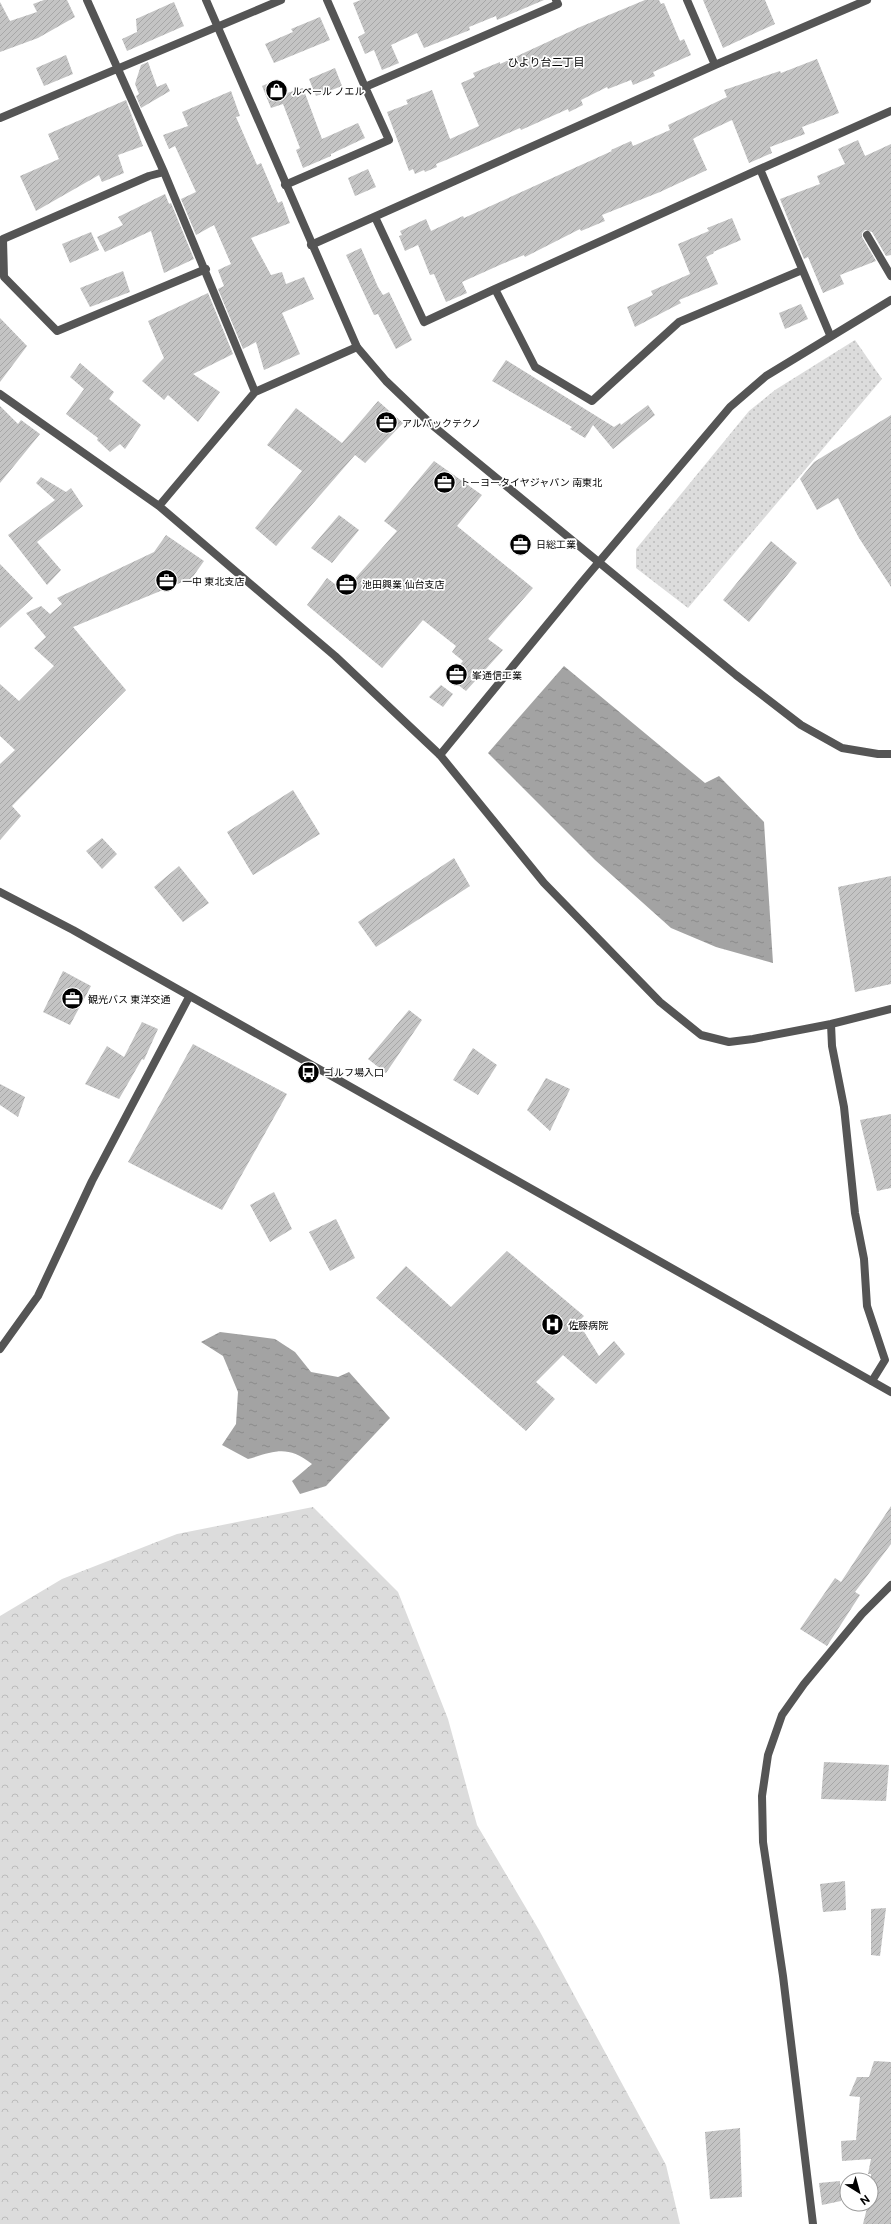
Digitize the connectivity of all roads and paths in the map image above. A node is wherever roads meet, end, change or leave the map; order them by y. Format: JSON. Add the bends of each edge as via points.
{"nodes":[{"id":1,"x":87,"y":0,"type":"edge"},
{"id":2,"x":206,"y":0,"type":"edge"},
{"id":3,"x":281,"y":0,"type":"edge"},
{"id":4,"x":327,"y":0,"type":"edge"},
{"id":5,"x":556,"y":0,"type":"edge"},
{"id":6,"x":687,"y":0,"type":"edge"},
{"id":7,"x":867,"y":0,"type":"edge"},
{"id":8,"x":218,"y":28,"type":"junction"},
{"id":9,"x":715,"y":65,"type":"junction"},
{"id":10,"x":117,"y":68,"type":"junction"},
{"id":11,"x":366,"y":87,"type":"junction"},
{"id":12,"x":891,"y":111,"type":"edge"},
{"id":13,"x":0,"y":118,"type":"edge"},
{"id":14,"x":760,"y":169,"type":"junction"},
{"id":15,"x":164,"y":172,"type":"junction"},
{"id":16,"x":285,"y":185,"type":"junction"},
{"id":17,"x":375,"y":216,"type":"junction"},
{"id":18,"x":867,"y":235,"type":"dead end"},
{"id":19,"x":311,"y":245,"type":"junction"},
{"id":20,"x":206,"y":269,"type":"junction"},
{"id":21,"x":802,"y":270,"type":"junction"},
{"id":22,"x":891,"y":276,"type":"edge"},
{"id":23,"x":495,"y":289,"type":"junction"},
{"id":24,"x":891,"y":300,"type":"edge"},
{"id":25,"x":830,"y":335,"type":"junction"},
{"id":26,"x":357,"y":347,"type":"junction"},
{"id":27,"x":255,"y":392,"type":"junction"},
{"id":28,"x":0,"y":394,"type":"edge"},
{"id":29,"x":159,"y":506,"type":"junction"},
{"id":30,"x":600,"y":562,"type":"junction"},
{"id":31,"x":891,"y":754,"type":"edge"},
{"id":32,"x":440,"y":756,"type":"junction"},
{"id":33,"x":0,"y":892,"type":"edge"},
{"id":34,"x":189,"y":997,"type":"junction"},
{"id":35,"x":891,"y":1009,"type":"edge"},
{"id":36,"x":831,"y":1024,"type":"junction"},
{"id":37,"x":0,"y":1349,"type":"edge"},
{"id":38,"x":888,"y":1357,"type":"edge"},
{"id":39,"x":872,"y":1381,"type":"junction"},
{"id":40,"x":891,"y":1392,"type":"edge"},
{"id":41,"x":891,"y":1585,"type":"edge"},
{"id":42,"x":813,"y":2224,"type":"edge"}],
"edges":[{"from":1,"to":10,"type":"street"},
{"from":2,"to":8,"type":"street"},
{"from":3,"to":8,"type":"street"},
{"from":4,"to":11,"type":"street"},
{"from":5,"to":11,"type":"street","via":[[558,4]]},
{"from":6,"to":9,"type":"street"},
{"from":7,"to":9,"type":"street"},
{"from":8,"to":10,"type":"street"},
{"from":8,"to":16,"type":"street"},
{"from":9,"to":17,"type":"street"},
{"from":10,"to":13,"type":"street"},
{"from":10,"to":15,"type":"street"},
{"from":11,"to":16,"type":"street","via":[[389,140]]},
{"from":12,"to":14,"type":"street"},
{"from":14,"to":21,"type":"street"},
{"from":14,"to":23,"type":"street"},
{"from":15,"to":20,"type":"street"},
{"from":15,"to":20,"type":"street","via":[[149,176],[3,239],[4,277],[57,331]]},
{"from":16,"to":19,"type":"street"},
{"from":17,"to":19,"type":"street"},
{"from":17,"to":23,"type":"street","via":[[424,322]]},
{"from":18,"to":22,"type":"street"},
{"from":19,"to":26,"type":"street"},
{"from":20,"to":27,"type":"street"},
{"from":21,"to":23,"type":"street","via":[[679,322],[592,401],[535,367]]},
{"from":21,"to":25,"type":"street"},
{"from":24,"to":25,"type":"street"},
{"from":25,"to":30,"type":"street","via":[[766,376],[730,407]]},
{"from":26,"to":27,"type":"street"},
{"from":26,"to":30,"type":"street","via":[[386,381],[432,426]]},
{"from":27,"to":29,"type":"street"},
{"from":28,"to":29,"type":"street"},
{"from":29,"to":32,"type":"street","via":[[335,656]]},
{"from":30,"to":31,"type":"street","via":[[730,670],[801,725],[842,748]]},
{"from":30,"to":32,"type":"street"},
{"from":32,"to":36,"type":"street","via":[[544,883],[660,1002],[701,1035],[729,1042]]},
{"from":33,"to":34,"type":"street"},
{"from":34,"to":37,"type":"street","via":[[92,1180],[38,1296]]},
{"from":34,"to":39,"type":"street"},
{"from":35,"to":36,"type":"street"},
{"from":36,"to":38,"type":"street","via":[[832,1046],[844,1107],[864,1259],[866,1306]]},
{"from":38,"to":39,"type":"street"},
{"from":39,"to":40,"type":"street"},
{"from":41,"to":42,"type":"street","via":[[862,1614],[804,1684],[782,1715],[768,1755],[762,1796],[763,1842],[784,1984]]}]}
